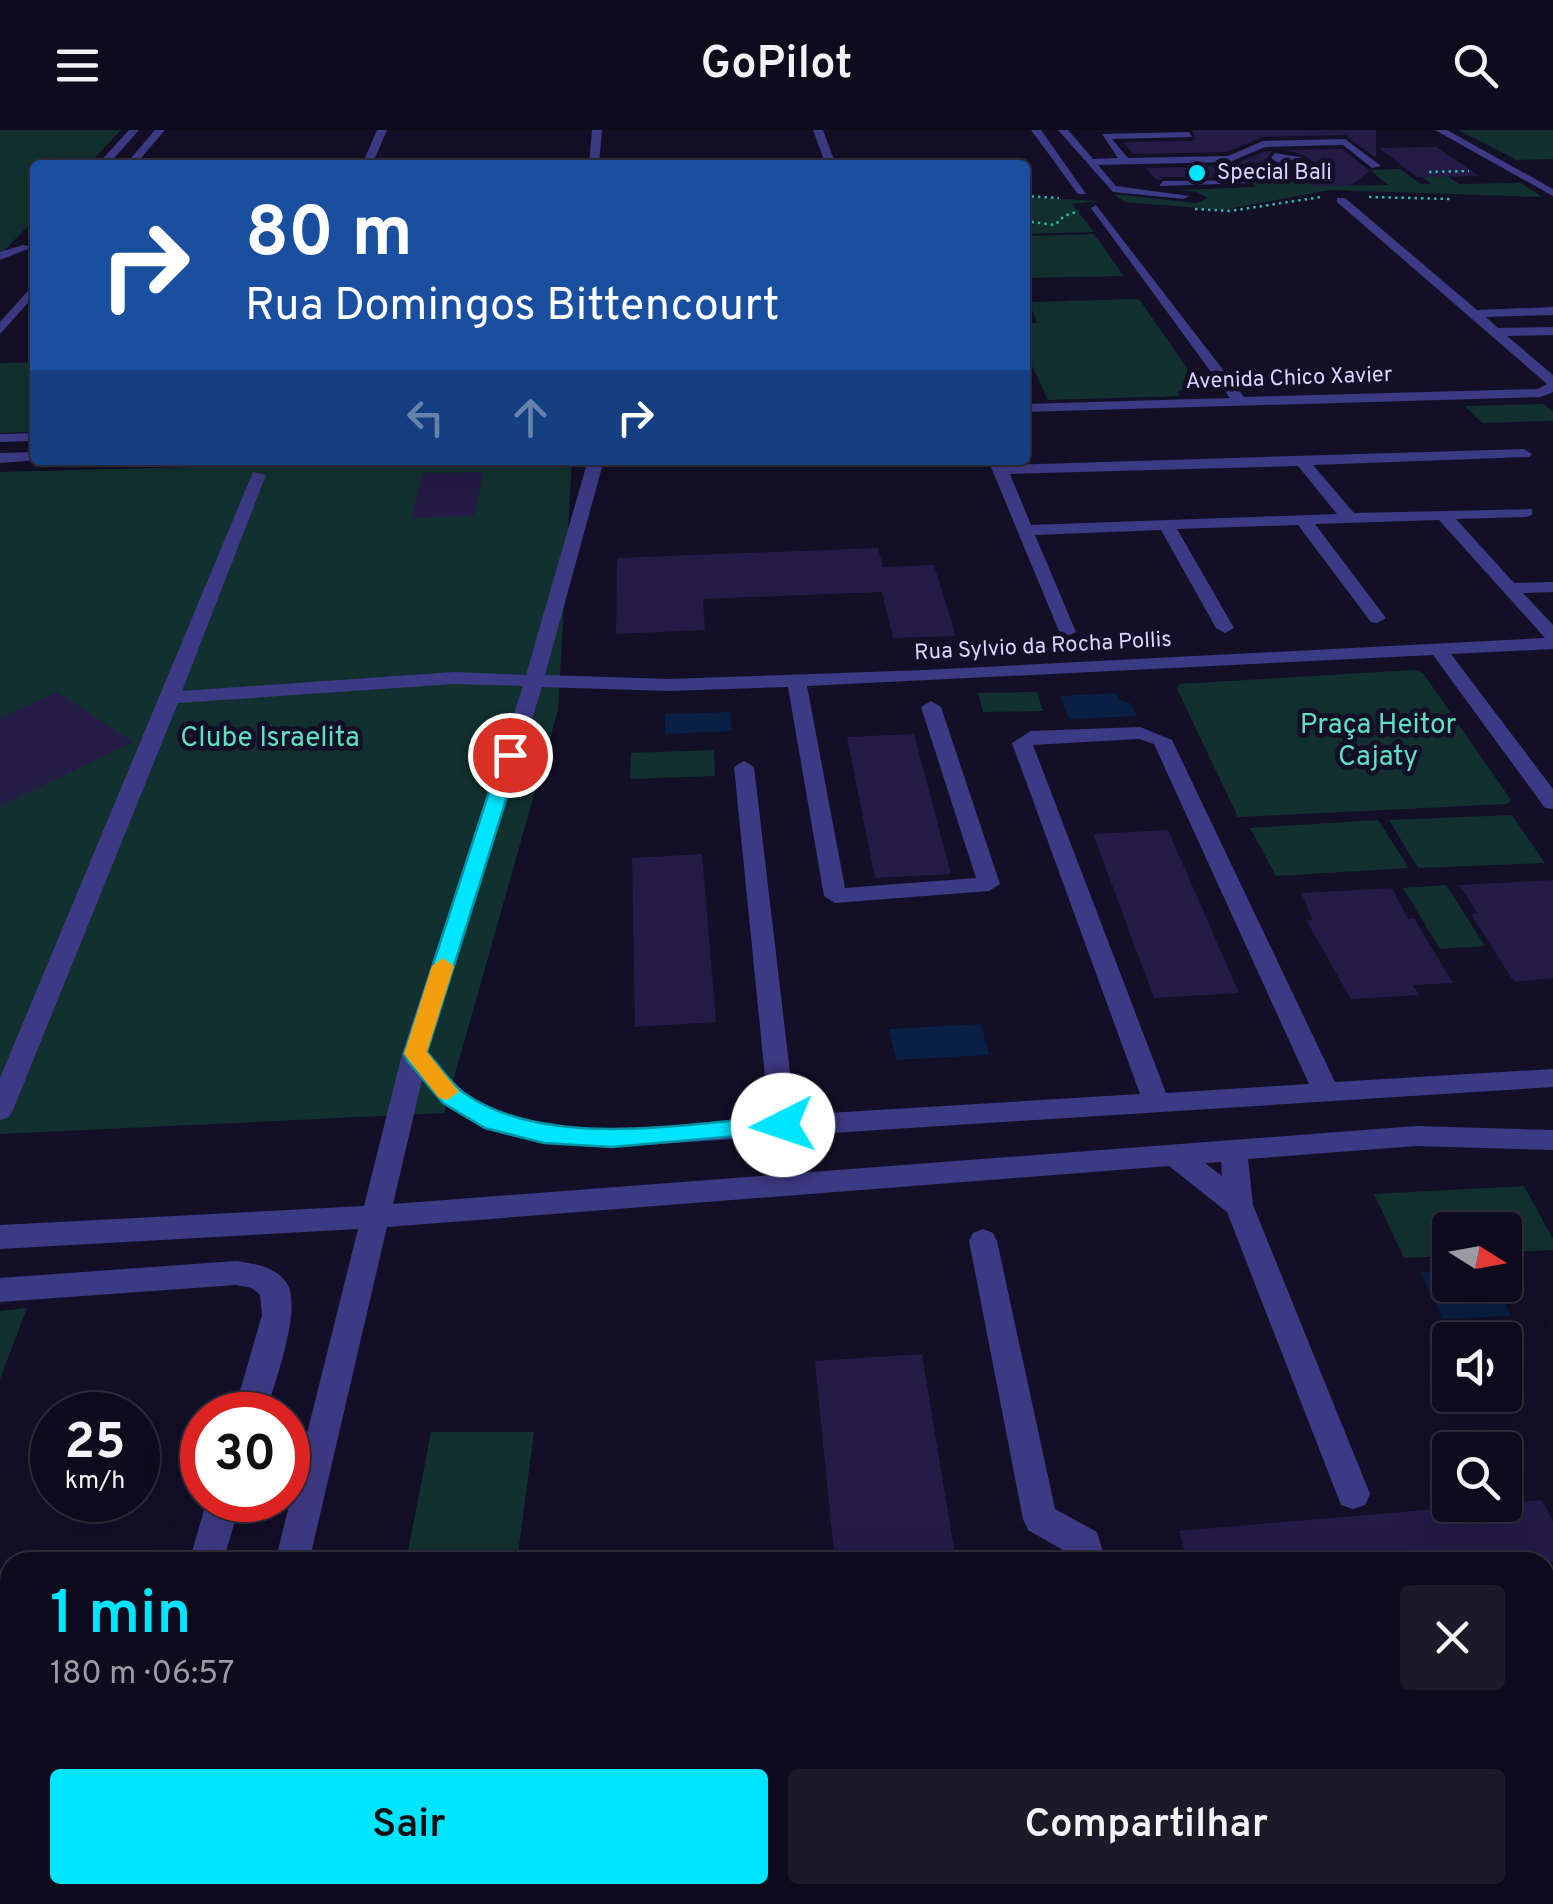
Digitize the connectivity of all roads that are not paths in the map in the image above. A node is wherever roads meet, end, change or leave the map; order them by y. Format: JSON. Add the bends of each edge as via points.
{"nodes":[{"id":1,"x":134,"y":130,"type":"edge"},
{"id":2,"x":160,"y":130,"type":"edge"},
{"id":3,"x":382,"y":130,"type":"edge"},
{"id":4,"x":597,"y":130,"type":"edge"},
{"id":5,"x":818,"y":130,"type":"edge"},
{"id":6,"x":1036,"y":130,"type":"edge"},
{"id":7,"x":1063,"y":130,"type":"edge"},
{"id":8,"x":1328,"y":130,"type":"edge"},
{"id":9,"x":1440,"y":130,"type":"edge"},
{"id":10,"x":1189,"y":135,"type":"dead end"},
{"id":11,"x":1352,"y":147,"type":"junction"},
{"id":12,"x":1298,"y":148,"type":"dead end"},
{"id":13,"x":107,"y":160,"type":"edge"},
{"id":14,"x":134,"y":160,"type":"edge"},
{"id":15,"x":368,"y":160,"type":"edge"},
{"id":16,"x":594,"y":160,"type":"edge"},
{"id":17,"x":829,"y":160,"type":"edge"},
{"id":18,"x":1088,"y":160,"type":"junction"},
{"id":19,"x":1125,"y":160,"type":"junction"},
{"id":20,"x":1376,"y":166,"type":"dead end"},
{"id":21,"x":1248,"y":182,"type":"dead end"},
{"id":22,"x":1150,"y":189,"type":"junction"},
{"id":23,"x":1082,"y":192,"type":"dead end"},
{"id":24,"x":1553,"y":193,"type":"edge"},
{"id":25,"x":1343,"y":198,"type":"road end"},
{"id":26,"x":1185,"y":202,"type":"road end"},
{"id":27,"x":1096,"y":208,"type":"road end"},
{"id":28,"x":30,"y":246,"type":"edge"},
{"id":29,"x":0,"y":256,"type":"edge"},
{"id":30,"x":30,"y":276,"type":"edge"},
{"id":31,"x":30,"y":294,"type":"edge"},
{"id":32,"x":0,"y":311,"type":"edge"},
{"id":33,"x":1553,"y":311,"type":"edge"},
{"id":34,"x":1477,"y":314,"type":"junction"},
{"id":35,"x":0,"y":330,"type":"edge"},
{"id":36,"x":1553,"y":331,"type":"edge"},
{"id":37,"x":1498,"y":332,"type":"junction"},
{"id":38,"x":1553,"y":343,"type":"edge"},
{"id":39,"x":1519,"y":350,"type":"junction"},
{"id":40,"x":1553,"y":385,"type":"edge"},
{"id":41,"x":1242,"y":404,"type":"junction"},
{"id":42,"x":1030,"y":408,"type":"edge"},
{"id":43,"x":30,"y":437,"type":"edge"},
{"id":44,"x":0,"y":438,"type":"edge"},
{"id":45,"x":1524,"y":454,"type":"dead end"},
{"id":46,"x":30,"y":457,"type":"edge"},
{"id":47,"x":0,"y":458,"type":"edge"},
{"id":48,"x":1302,"y":461,"type":"junction"},
{"id":49,"x":595,"y":465,"type":"edge"},
{"id":50,"x":998,"y":465,"type":"edge"},
{"id":51,"x":1030,"y":465,"type":"edge"},
{"id":52,"x":258,"y":474,"type":"dead end"},
{"id":53,"x":1526,"y":512,"type":"dead end"},
{"id":54,"x":1442,"y":514,"type":"junction"},
{"id":55,"x":1348,"y":517,"type":"junction"},
{"id":56,"x":1302,"y":519,"type":"junction"},
{"id":57,"x":1166,"y":524,"type":"junction"},
{"id":58,"x":1024,"y":530,"type":"junction"},
{"id":59,"x":1553,"y":587,"type":"edge"},
{"id":60,"x":1510,"y":588,"type":"junction"},
{"id":61,"x":1377,"y":618,"type":"dead end"},
{"id":62,"x":1225,"y":628,"type":"dead end"},
{"id":63,"x":1067,"y":632,"type":"dead end"},
{"id":64,"x":1553,"y":639,"type":"edge"},
{"id":65,"x":1438,"y":649,"type":"junction"},
{"id":66,"x":534,"y":680,"type":"junction"},
{"id":67,"x":798,"y":681,"type":"junction"},
{"id":68,"x":170,"y":698,"type":"junction"},
{"id":69,"x":931,"y":707,"type":"dead end"},
{"id":70,"x":744,"y":767,"type":"dead end"},
{"id":71,"x":1553,"y":803,"type":"edge"},
{"id":72,"x":415,"y":1054,"type":"junction"},
{"id":73,"x":1553,"y":1078,"type":"edge"},
{"id":74,"x":1326,"y":1092,"type":"junction"},
{"id":75,"x":1156,"y":1102,"type":"junction"},
{"id":76,"x":0,"y":1110,"type":"edge"},
{"id":77,"x":783,"y":1125,"type":"junction"},
{"id":78,"x":1553,"y":1140,"type":"edge"},
{"id":79,"x":1233,"y":1150,"type":"junction"},
{"id":80,"x":1175,"y":1154,"type":"junction"},
{"id":81,"x":1239,"y":1205,"type":"junction"},
{"id":82,"x":376,"y":1217,"type":"junction"},
{"id":83,"x":0,"y":1236,"type":"edge"},
{"id":84,"x":983,"y":1241,"type":"dead end"},
{"id":85,"x":0,"y":1290,"type":"edge"},
{"id":86,"x":255,"y":1392,"type":"edge"},
{"id":87,"x":1353,"y":1494,"type":"dead end"},
{"id":88,"x":218,"y":1522,"type":"edge"},
{"id":89,"x":209,"y":1552,"type":"edge"},
{"id":90,"x":294,"y":1552,"type":"edge"},
{"id":91,"x":1086,"y":1552,"type":"edge"}],
"edges":[{"from":1,"to":13,"type":"street"},
{"from":2,"to":14,"type":"street"},
{"from":3,"to":15,"type":"street"},
{"from":4,"to":16,"type":"street"},
{"from":5,"to":17,"type":"street"},
{"from":6,"to":23,"type":"street"},
{"from":7,"to":18,"type":"street"},
{"from":8,"to":19,"type":"street","via":[[1333,134],[1275,136],[1228,155],[1168,152]]},
{"from":9,"to":24,"type":"street"},
{"from":10,"to":19,"type":"street","via":[[1105,136]]},
{"from":11,"to":12,"type":"street"},
{"from":11,"to":19,"type":"street","via":[[1263,144],[1193,166]]},
{"from":11,"to":20,"type":"street"},
{"from":18,"to":19,"type":"street"},
{"from":18,"to":22,"type":"street","via":[[1113,189]]},
{"from":19,"to":22,"type":"street"},
{"from":21,"to":22,"type":"street"},
{"from":22,"to":26,"type":"street"},
{"from":25,"to":34,"type":"street"},
{"from":27,"to":41,"type":"street"},
{"from":28,"to":29,"type":"street"},
{"from":30,"to":32,"type":"street"},
{"from":31,"to":35,"type":"street"},
{"from":33,"to":34,"type":"street"},
{"from":34,"to":37,"type":"street"},
{"from":36,"to":37,"type":"street"},
{"from":37,"to":39,"type":"street"},
{"from":38,"to":39,"type":"street"},
{"from":39,"to":40,"type":"street"},
{"from":40,"to":41,"type":"street","name":"Avenida Chico Xavier","via":[[1541,393]]},
{"from":41,"to":42,"type":"street","name":"Avenida Chico Xavier"},
{"from":43,"to":44,"type":"street"},
{"from":45,"to":48,"type":"street"},
{"from":46,"to":47,"type":"street"},
{"from":48,"to":51,"type":"street"},
{"from":48,"to":55,"type":"street"},
{"from":49,"to":66,"type":"street"},
{"from":50,"to":58,"type":"street"},
{"from":52,"to":68,"type":"street"},
{"from":53,"to":54,"type":"street"},
{"from":54,"to":55,"type":"street"},
{"from":54,"to":60,"type":"street"},
{"from":55,"to":56,"type":"street"},
{"from":56,"to":57,"type":"street"},
{"from":56,"to":61,"type":"street"},
{"from":57,"to":58,"type":"street"},
{"from":57,"to":62,"type":"street"},
{"from":58,"to":63,"type":"street"},
{"from":59,"to":60,"type":"street"},
{"from":60,"to":64,"type":"street"},
{"from":64,"to":65,"type":"street","name":"Rua Sylvio da Rocha Pollis"},
{"from":65,"to":67,"type":"street","name":"Rua Sylvio da Rocha Pollis"},
{"from":65,"to":71,"type":"street"},
{"from":66,"to":67,"type":"street","name":"Rua Sylvio da Rocha Pollis"},
{"from":66,"to":68,"type":"street","name":"Rua Sylvio da Rocha Pollis","via":[[454,678]]},
{"from":66,"to":72,"type":"street"},
{"from":67,"to":69,"type":"street","via":[[835,896],[989,884]]},
{"from":68,"to":76,"type":"street"},
{"from":70,"to":77,"type":"street"},
{"from":72,"to":77,"type":"street","via":[[452,1097],[493,1122],[544,1134],[612,1137]]},
{"from":72,"to":82,"type":"street"},
{"from":73,"to":74,"type":"street"},
{"from":74,"to":75,"type":"street"},
{"from":74,"to":75,"type":"street","via":[[1162,740],[1140,734],[1031,737],[1022,743]]},
{"from":75,"to":77,"type":"street"},
{"from":78,"to":79,"type":"street","via":[[1416,1136]]},
{"from":79,"to":80,"type":"street"},
{"from":79,"to":81,"type":"street"},
{"from":80,"to":81,"type":"street"},
{"from":80,"to":82,"type":"street"},
{"from":81,"to":87,"type":"street"},
{"from":82,"to":83,"type":"street"},
{"from":82,"to":90,"type":"street"},
{"from":84,"to":91,"type":"street","via":[[1040,1519],[1084,1544]]},
{"from":85,"to":86,"type":"street","via":[[236,1273],[260,1277],[276,1290],[277,1315]]},
{"from":88,"to":89,"type":"street"}]}
